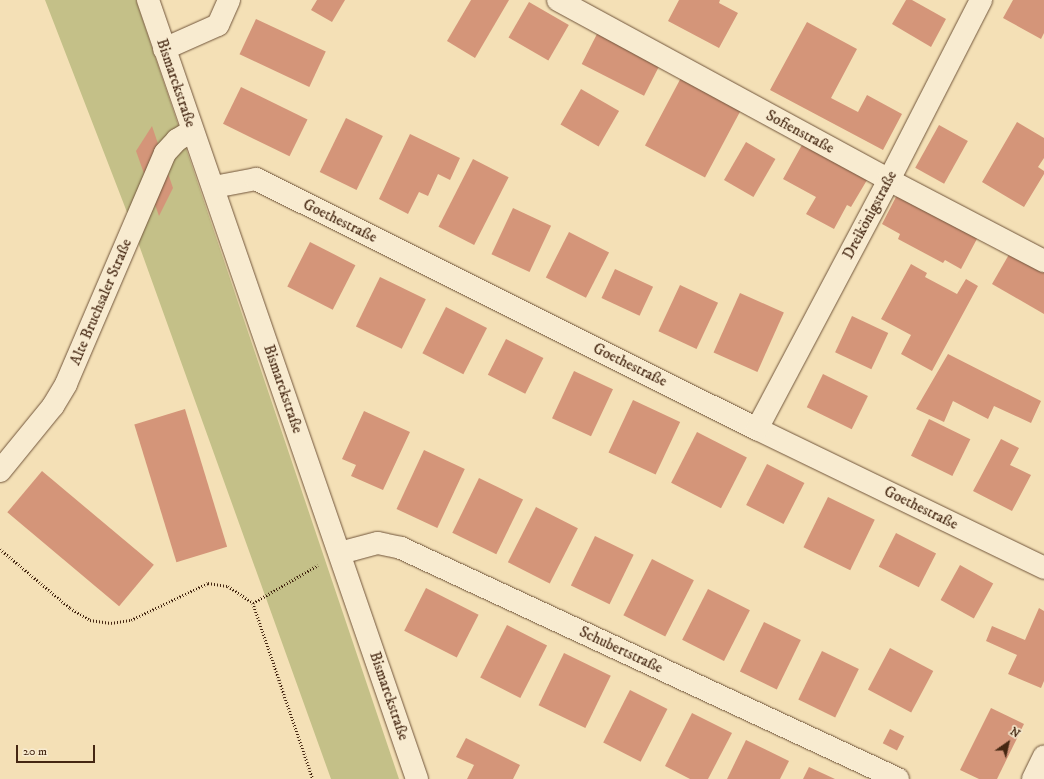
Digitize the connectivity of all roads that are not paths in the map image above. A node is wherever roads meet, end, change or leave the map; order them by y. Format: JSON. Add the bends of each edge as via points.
{"nodes":[{"id":1,"x":148,"y":0,"type":"edge"},
{"id":2,"x":229,"y":0,"type":"edge"},
{"id":3,"x":558,"y":0,"type":"edge"},
{"id":4,"x":981,"y":0,"type":"edge"},
{"id":5,"x":164,"y":49,"type":"junction"},
{"id":6,"x":192,"y":131,"type":"junction"},
{"id":7,"x":889,"y":180,"type":"junction"},
{"id":8,"x":214,"y":187,"type":"junction"},
{"id":9,"x":1044,"y":261,"type":"edge"},
{"id":10,"x":757,"y":428,"type":"junction"},
{"id":11,"x":0,"y":471,"type":"edge"},
{"id":12,"x":340,"y":553,"type":"junction"},
{"id":13,"x":1044,"y":568,"type":"edge"},
{"id":14,"x":1044,"y":756,"type":"edge"},
{"id":15,"x":417,"y":779,"type":"edge"},
{"id":16,"x":898,"y":779,"type":"edge"},
{"id":17,"x":1033,"y":779,"type":"edge"}],
"edges":[{"from":1,"to":5,"type":"street","name":"Bismarckstraße"},
{"from":2,"to":5,"type":"street","via":[[218,25]]},
{"from":3,"to":7,"type":"street","name":"Sofienstraße"},
{"from":4,"to":7,"type":"street","name":"Dreikönigstraße"},
{"from":5,"to":6,"type":"street","name":"Bismarckstraße"},
{"from":6,"to":8,"type":"street","name":"Bismarckstraße"},
{"from":6,"to":11,"type":"street","name":"Alte Bruchsaler Straße","via":[[177,140],[165,153],[66,384],[53,406]]},
{"from":7,"to":9,"type":"street","name":"Sofienstraße"},
{"from":7,"to":10,"type":"street","name":"Dreikönigstraße"},
{"from":8,"to":10,"type":"street","name":"Goethestraße","via":[[256,179]]},
{"from":8,"to":12,"type":"street","name":"Bismarckstraße"},
{"from":10,"to":13,"type":"street","name":"Goethestraße"},
{"from":12,"to":15,"type":"street","name":"Bismarckstraße"},
{"from":12,"to":16,"type":"street","name":"Schubertstraße","via":[[378,543],[402,548]]},
{"from":14,"to":17,"type":"street"}]}
